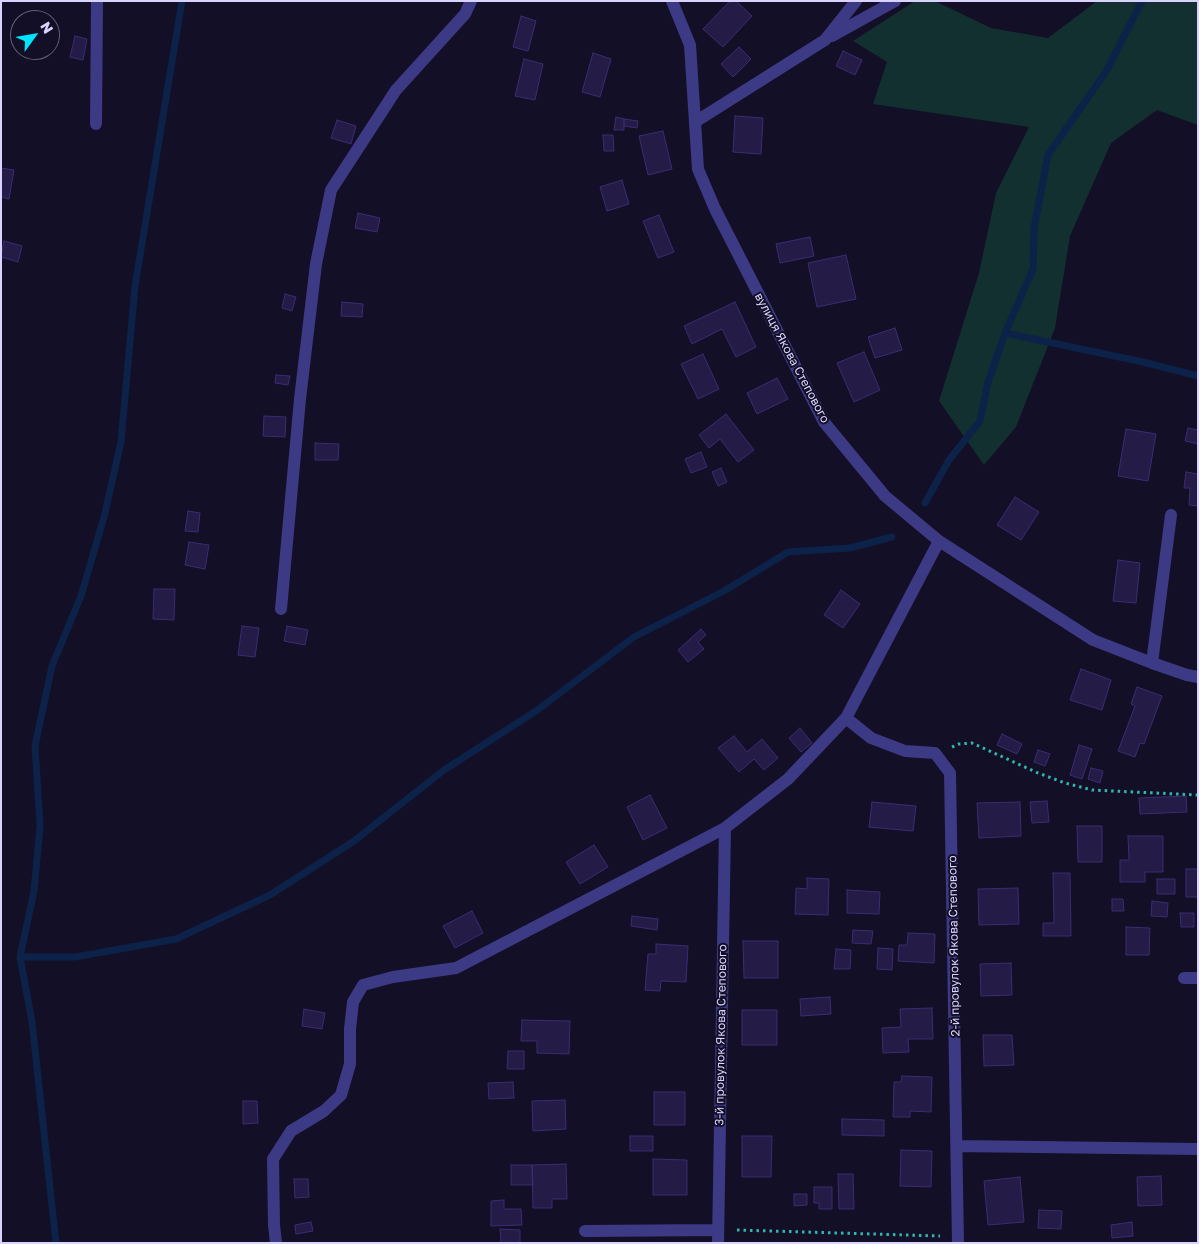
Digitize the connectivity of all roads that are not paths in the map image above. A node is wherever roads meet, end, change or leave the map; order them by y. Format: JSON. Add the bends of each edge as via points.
{"nodes":[{"id":1,"x":97,"y":1,"type":"edge"},
{"id":2,"x":471,"y":1,"type":"edge"},
{"id":3,"x":672,"y":1,"type":"edge"},
{"id":4,"x":856,"y":1,"type":"edge"},
{"id":5,"x":894,"y":1,"type":"edge"},
{"id":6,"x":825,"y":40,"type":"junction"},
{"id":7,"x":695,"y":122,"type":"junction"},
{"id":8,"x":96,"y":124,"type":"dead end"},
{"id":9,"x":1171,"y":516,"type":"dead end"},
{"id":10,"x":939,"y":540,"type":"junction"},
{"id":11,"x":281,"y":609,"type":"dead end"},
{"id":12,"x":1152,"y":663,"type":"junction"},
{"id":13,"x":1198,"y":677,"type":"edge"},
{"id":14,"x":846,"y":718,"type":"junction"},
{"id":15,"x":725,"y":828,"type":"junction"},
{"id":16,"x":1184,"y":978,"type":"dead end"},
{"id":17,"x":1198,"y":978,"type":"edge"},
{"id":18,"x":957,"y":1146,"type":"junction"},
{"id":19,"x":1198,"y":1149,"type":"edge"},
{"id":20,"x":585,"y":1231,"type":"dead end"},
{"id":21,"x":718,"y":1236,"type":"edge"},
{"id":22,"x":958,"y":1239,"type":"edge"},
{"id":23,"x":276,"y":1243,"type":"edge"}],
"edges":[{"from":1,"to":8,"type":"street"},
{"from":2,"to":11,"type":"street","via":[[465,14],[396,90],[331,190],[316,264],[300,398]]},
{"from":3,"to":7,"type":"street","name":"вулиця Якова Степового","via":[[690,45]]},
{"from":4,"to":6,"type":"street"},
{"from":5,"to":6,"type":"street"},
{"from":6,"to":7,"type":"street"},
{"from":7,"to":10,"type":"street","name":"вулиця Якова Степового","via":[[698,169],[824,422],[885,496]]},
{"from":9,"to":12,"type":"street"},
{"from":10,"to":12,"type":"street","name":"вулиця Якова Степового","via":[[1093,640]]},
{"from":10,"to":14,"type":"street"},
{"from":12,"to":13,"type":"street","name":"вулиця Якова Степового"},
{"from":14,"to":15,"type":"street","via":[[788,779]]},
{"from":14,"to":18,"type":"street","name":"2-й провулок Якова Степового","via":[[870,738],[905,751],[935,753],[950,773]]},
{"from":15,"to":21,"type":"street","name":"3-й провулок Якова Степового"},
{"from":15,"to":23,"type":"street","via":[[456,968],[393,977],[363,986],[353,1002],[350,1064],[342,1095],[324,1111],[291,1131],[273,1159]]},
{"from":16,"to":17,"type":"street"},
{"from":18,"to":19,"type":"street"},
{"from":18,"to":22,"type":"street","name":"2-й провулок Якова Степового"},
{"from":20,"to":21,"type":"street"}]}
